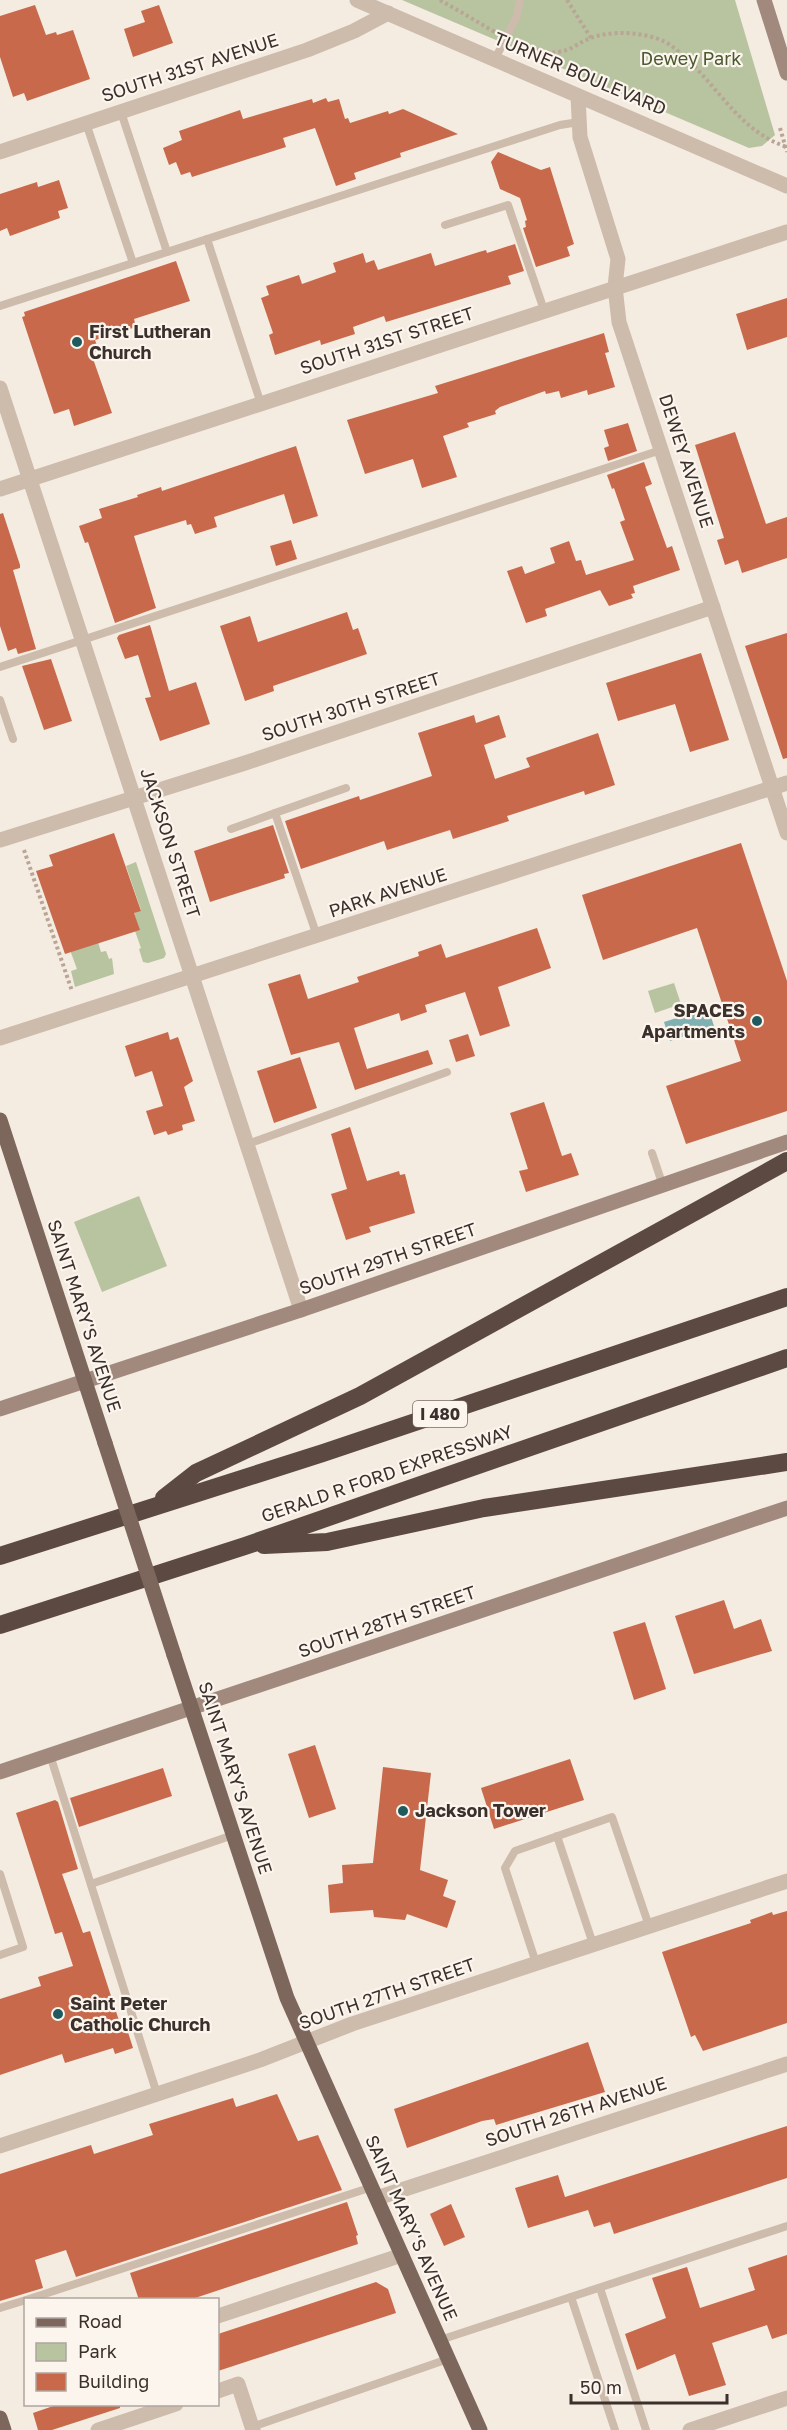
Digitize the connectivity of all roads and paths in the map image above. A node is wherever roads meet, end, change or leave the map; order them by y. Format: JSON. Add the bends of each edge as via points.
{"nodes":[{"id":1,"x":357,"y":0,"type":"edge"},
{"id":2,"x":440,"y":0,"type":"edge"},
{"id":3,"x":520,"y":0,"type":"edge"},
{"id":4,"x":567,"y":0,"type":"edge"},
{"id":5,"x":764,"y":0,"type":"edge"},
{"id":6,"x":388,"y":13,"type":"junction"},
{"id":7,"x":507,"y":38,"type":"junction"},
{"id":8,"x":591,"y":38,"type":"junction"},
{"id":9,"x":495,"y":59,"type":"junction"},
{"id":10,"x":787,"y":73,"type":"edge"},
{"id":11,"x":578,"y":96,"type":"junction"},
{"id":12,"x":121,"y":111,"type":"junction"},
{"id":13,"x":579,"y":122,"type":"junction"},
{"id":14,"x":86,"y":123,"type":"junction"},
{"id":15,"x":780,"y":128,"type":"dead end"},
{"id":16,"x":786,"y":146,"type":"edge"},
{"id":17,"x":0,"y":152,"type":"edge"},
{"id":18,"x":787,"y":152,"type":"edge"},
{"id":19,"x":787,"y":186,"type":"edge"},
{"id":20,"x":445,"y":225,"type":"dead end"},
{"id":21,"x":787,"y":232,"type":"edge"},
{"id":22,"x":207,"y":239,"type":"junction"},
{"id":23,"x":167,"y":252,"type":"junction"},
{"id":24,"x":133,"y":263,"type":"junction"},
{"id":25,"x":615,"y":287,"type":"junction"},
{"id":26,"x":0,"y":306,"type":"edge"},
{"id":27,"x":544,"y":310,"type":"junction"},
{"id":28,"x":0,"y":388,"type":"edge"},
{"id":29,"x":261,"y":404,"type":"junction"},
{"id":30,"x":661,"y":450,"type":"junction"},
{"id":31,"x":30,"y":480,"type":"junction"},
{"id":32,"x":0,"y":489,"type":"edge"},
{"id":33,"x":713,"y":607,"type":"junction"},
{"id":34,"x":82,"y":640,"type":"junction"},
{"id":35,"x":0,"y":667,"type":"edge"},
{"id":36,"x":0,"y":700,"type":"edge"},
{"id":37,"x":13,"y":739,"type":"dead end"},
{"id":38,"x":780,"y":785,"type":"edge"},
{"id":39,"x":346,"y":788,"type":"dead end"},
{"id":40,"x":134,"y":798,"type":"junction"},
{"id":41,"x":275,"y":813,"type":"junction"},
{"id":42,"x":231,"y":829,"type":"dead end"},
{"id":43,"x":787,"y":833,"type":"edge"},
{"id":44,"x":0,"y":840,"type":"edge"},
{"id":45,"x":24,"y":850,"type":"dead end"},
{"id":46,"x":316,"y":936,"type":"junction"},
{"id":47,"x":193,"y":977,"type":"junction"},
{"id":48,"x":72,"y":991,"type":"dead end"},
{"id":49,"x":0,"y":1038,"type":"edge"},
{"id":50,"x":447,"y":1071,"type":"dead end"},
{"id":51,"x":0,"y":1120,"type":"edge"},
{"id":52,"x":787,"y":1142,"type":"edge"},
{"id":53,"x":248,"y":1144,"type":"junction"},
{"id":54,"x":652,"y":1153,"type":"dead end"},
{"id":55,"x":787,"y":1161,"type":"edge"},
{"id":56,"x":663,"y":1186,"type":"junction"},
{"id":57,"x":787,"y":1297,"type":"edge"},
{"id":58,"x":301,"y":1310,"type":"junction"},
{"id":59,"x":787,"y":1358,"type":"edge"},
{"id":60,"x":85,"y":1382,"type":"junction"},
{"id":61,"x":0,"y":1409,"type":"edge"},
{"id":62,"x":787,"y":1462,"type":"edge"},
{"id":63,"x":156,"y":1504,"type":"junction"},
{"id":64,"x":787,"y":1508,"type":"edge"},
{"id":65,"x":245,"y":1546,"type":"junction"},
{"id":66,"x":0,"y":1556,"type":"edge"},
{"id":67,"x":0,"y":1625,"type":"edge"},
{"id":68,"x":192,"y":1708,"type":"junction"},
{"id":69,"x":50,"y":1755,"type":"junction"},
{"id":70,"x":0,"y":1772,"type":"edge"},
{"id":71,"x":233,"y":1835,"type":"junction"},
{"id":72,"x":557,"y":1836,"type":"junction"},
{"id":73,"x":0,"y":1874,"type":"edge"},
{"id":74,"x":787,"y":1881,"type":"edge"},
{"id":75,"x":91,"y":1884,"type":"junction"},
{"id":76,"x":649,"y":1926,"type":"junction"},
{"id":77,"x":593,"y":1944,"type":"junction"},
{"id":78,"x":0,"y":1955,"type":"edge"},
{"id":79,"x":536,"y":1963,"type":"junction"},
{"id":80,"x":305,"y":2043,"type":"junction"},
{"id":81,"x":787,"y":2064,"type":"edge"},
{"id":82,"x":157,"y":2094,"type":"junction"},
{"id":83,"x":0,"y":2146,"type":"edge"},
{"id":84,"x":374,"y":2193,"type":"junction"},
{"id":85,"x":787,"y":2226,"type":"edge"},
{"id":86,"x":402,"y":2255,"type":"junction"},
{"id":87,"x":600,"y":2288,"type":"junction"},
{"id":88,"x":571,"y":2297,"type":"junction"},
{"id":89,"x":33,"y":2298,"type":"edge"},
{"id":90,"x":24,"y":2301,"type":"edge"},
{"id":91,"x":0,"y":2308,"type":"edge"},
{"id":92,"x":219,"y":2316,"type":"edge"},
{"id":93,"x":440,"y":2340,"type":"junction"},
{"id":94,"x":448,"y":2359,"type":"junction"},
{"id":95,"x":219,"y":2391,"type":"edge"},
{"id":96,"x":787,"y":2398,"type":"edge"},
{"id":97,"x":170,"y":2406,"type":"edge"},
{"id":98,"x":0,"y":2418,"type":"edge"},
{"id":99,"x":252,"y":2429,"type":"edge"},
{"id":100,"x":699,"y":2429,"type":"edge"},
{"id":101,"x":4,"y":2430,"type":"edge"},
{"id":102,"x":98,"y":2430,"type":"edge"},
{"id":103,"x":480,"y":2430,"type":"edge"},
{"id":104,"x":615,"y":2430,"type":"edge"},
{"id":105,"x":646,"y":2430,"type":"edge"}],
"edges":[{"from":1,"to":6,"type":"street","name":"TURNER BOULEVARD"},
{"from":2,"to":7,"type":"path"},
{"from":3,"to":7,"type":"lane"},
{"from":4,"to":8,"type":"path"},
{"from":5,"to":10,"type":"main road"},
{"from":6,"to":9,"type":"street","name":"TURNER BOULEVARD"},
{"from":6,"to":12,"type":"street","name":"SOUTH 31ST AVENUE","via":[[323,45]]},
{"from":7,"to":8,"type":"path","via":[[556,53]]},
{"from":7,"to":9,"type":"lane"},
{"from":8,"to":16,"type":"path","via":[[617,34],[650,36],[665,42],[709,81],[746,125],[770,141]]},
{"from":9,"to":11,"type":"street","name":"TURNER BOULEVARD"},
{"from":11,"to":13,"type":"street","name":"DEWEY AVENUE"},
{"from":11,"to":19,"type":"street","name":"TURNER BOULEVARD"},
{"from":12,"to":14,"type":"street","name":"SOUTH 31ST AVENUE"},
{"from":12,"to":23,"type":"lane"},
{"from":13,"to":22,"type":"lane"},
{"from":13,"to":25,"type":"street","name":"DEWEY AVENUE","via":[[580,137],[616,250]]},
{"from":14,"to":17,"type":"street","name":"SOUTH 31ST AVENUE"},
{"from":14,"to":24,"type":"lane"},
{"from":15,"to":16,"type":"path"},
{"from":16,"to":18,"type":"path"},
{"from":20,"to":27,"type":"lane","via":[[508,205]]},
{"from":21,"to":25,"type":"street","name":"SOUTH 31ST STREET"},
{"from":22,"to":23,"type":"lane"},
{"from":22,"to":29,"type":"lane"},
{"from":23,"to":24,"type":"lane"},
{"from":24,"to":26,"type":"lane"},
{"from":25,"to":27,"type":"street","name":"SOUTH 31ST STREET"},
{"from":25,"to":30,"type":"street","name":"DEWEY AVENUE","via":[[620,322]]},
{"from":27,"to":29,"type":"street","name":"SOUTH 31ST STREET"},
{"from":28,"to":31,"type":"street","name":"JACKSON STREET"},
{"from":29,"to":31,"type":"street","name":"SOUTH 31ST STREET"},
{"from":30,"to":33,"type":"street","name":"DEWEY AVENUE"},
{"from":30,"to":34,"type":"lane"},
{"from":31,"to":32,"type":"street","name":"SOUTH 31ST STREET"},
{"from":31,"to":34,"type":"street","name":"JACKSON STREET"},
{"from":33,"to":38,"type":"street","name":"DEWEY AVENUE"},
{"from":33,"to":40,"type":"street","name":"SOUTH 30TH STREET"},
{"from":34,"to":35,"type":"lane"},
{"from":34,"to":40,"type":"street","name":"JACKSON STREET"},
{"from":36,"to":37,"type":"lane"},
{"from":38,"to":43,"type":"street","name":"DEWEY AVENUE"},
{"from":38,"to":46,"type":"street","name":"PARK AVENUE"},
{"from":39,"to":41,"type":"lane"},
{"from":40,"to":44,"type":"street","name":"SOUTH 30TH STREET"},
{"from":40,"to":47,"type":"street","name":"JACKSON STREET"},
{"from":41,"to":42,"type":"lane"},
{"from":41,"to":46,"type":"lane"},
{"from":45,"to":48,"type":"path"},
{"from":46,"to":47,"type":"street","name":"PARK AVENUE"},
{"from":47,"to":49,"type":"street","name":"PARK AVENUE"},
{"from":47,"to":53,"type":"street","name":"JACKSON STREET"},
{"from":50,"to":53,"type":"lane"},
{"from":51,"to":60,"type":"main road","name":"SAINT MARY'S AVENUE"},
{"from":52,"to":56,"type":"main road","name":"SOUTH 29TH STREET"},
{"from":53,"to":58,"type":"street","name":"JACKSON STREET"},
{"from":54,"to":56,"type":"lane"},
{"from":55,"to":63,"type":"highway","via":[[360,1396],[196,1473]]},
{"from":56,"to":58,"type":"main road","name":"SOUTH 29TH STREET"},
{"from":57,"to":63,"type":"highway","number":"I 480","via":[[357,1442]]},
{"from":58,"to":60,"type":"main road","name":"SOUTH 29TH STREET"},
{"from":59,"to":65,"type":"highway","name":"GERALD R FORD EXPRESSWAY"},
{"from":60,"to":61,"type":"main road","name":"SOUTH 29TH STREET"},
{"from":60,"to":68,"type":"main road","name":"SAINT MARY'S AVENUE","bridge":true},
{"from":62,"to":65,"type":"highway","via":[[484,1508],[327,1542]]},
{"from":63,"to":66,"type":"highway","number":"I 480"},
{"from":64,"to":68,"type":"main road","name":"SOUTH 28TH STREET"},
{"from":65,"to":67,"type":"highway","name":"GERALD R FORD EXPRESSWAY"},
{"from":68,"to":69,"type":"main road","name":"SOUTH 28TH STREET"},
{"from":68,"to":71,"type":"main road","name":"SAINT MARY'S AVENUE"},
{"from":69,"to":70,"type":"main road","name":"SOUTH 28TH STREET"},
{"from":69,"to":75,"type":"lane"},
{"from":71,"to":75,"type":"lane"},
{"from":71,"to":80,"type":"main road","name":"SAINT MARY'S AVENUE"},
{"from":72,"to":76,"type":"lane","via":[[612,1817]]},
{"from":72,"to":77,"type":"lane"},
{"from":72,"to":79,"type":"lane","via":[[515,1851],[505,1868]]},
{"from":73,"to":78,"type":"lane","via":[[23,1947]]},
{"from":74,"to":76,"type":"street","name":"SOUTH 27TH STREET"},
{"from":75,"to":82,"type":"lane"},
{"from":76,"to":77,"type":"street","name":"SOUTH 27TH STREET"},
{"from":77,"to":79,"type":"street","name":"SOUTH 27TH STREET"},
{"from":79,"to":80,"type":"street","name":"SOUTH 27TH STREET"},
{"from":80,"to":82,"type":"street","name":"SOUTH 27TH STREET"},
{"from":80,"to":84,"type":"main road","name":"SAINT MARY'S AVENUE"},
{"from":81,"to":84,"type":"street","name":"SOUTH 26TH AVENUE"},
{"from":82,"to":83,"type":"street","name":"SOUTH 27TH STREET"},
{"from":84,"to":86,"type":"main road","name":"SAINT MARY'S AVENUE"},
{"from":84,"to":89,"type":"lane"},
{"from":85,"to":87,"type":"lane"},
{"from":86,"to":92,"type":"street"},
{"from":86,"to":93,"type":"main road","name":"SAINT MARY'S AVENUE"},
{"from":87,"to":88,"type":"lane"},
{"from":87,"to":105,"type":"lane"},
{"from":88,"to":93,"type":"lane"},
{"from":88,"to":104,"type":"lane"},
{"from":90,"to":91,"type":"lane"},
{"from":93,"to":94,"type":"main road","name":"SAINT MARY'S AVENUE"},
{"from":94,"to":99,"type":"lane"},
{"from":94,"to":103,"type":"main road","name":"SAINT MARY'S AVENUE"},
{"from":95,"to":99,"type":"street","via":[[238,2384]]},
{"from":96,"to":100,"type":"street"},
{"from":97,"to":102,"type":"street"},
{"from":98,"to":101,"type":"main road"}]}
